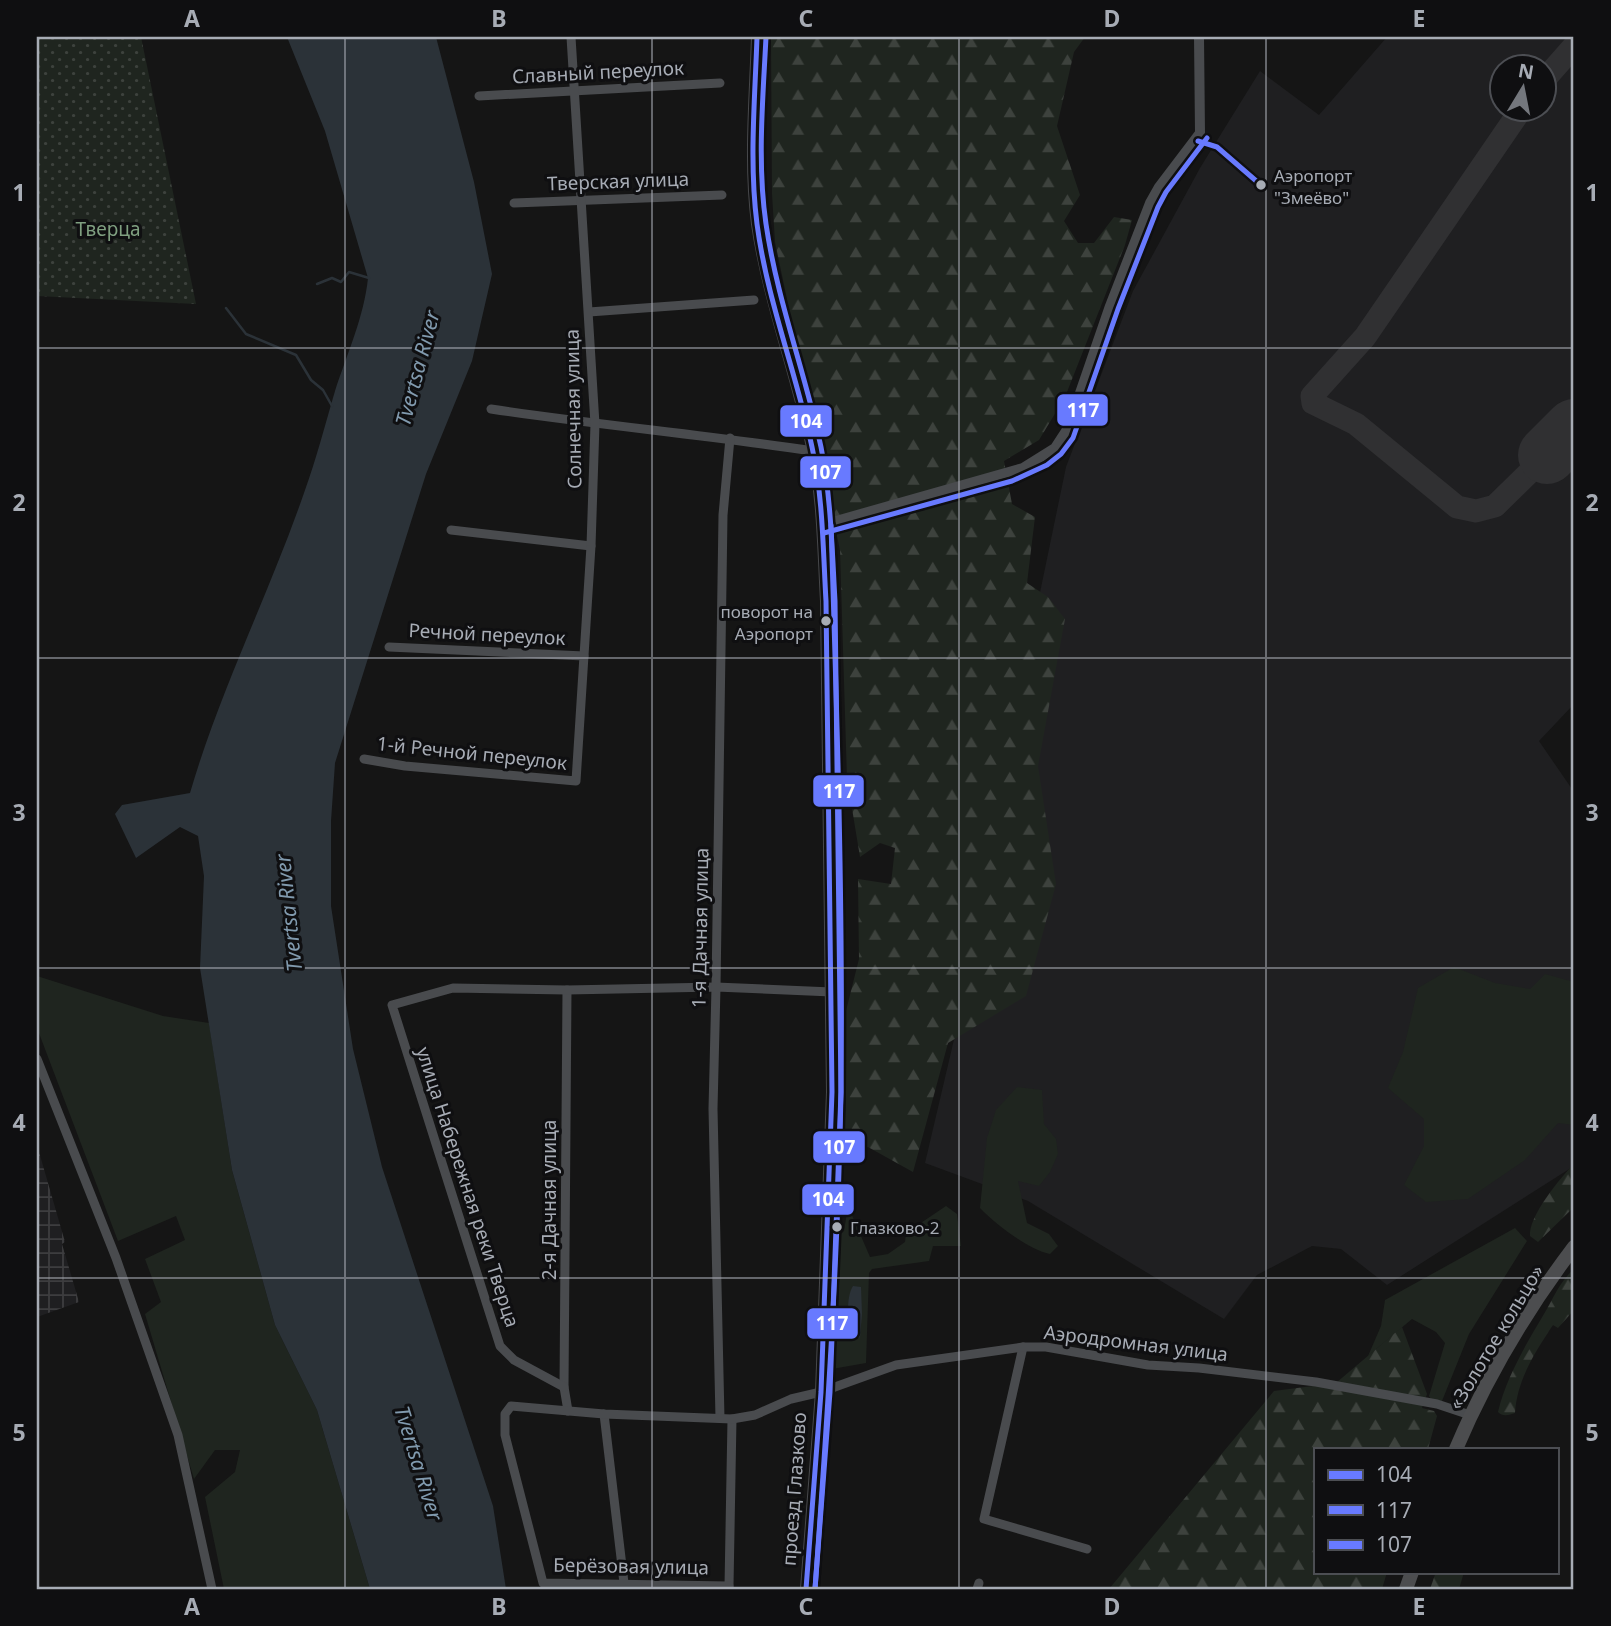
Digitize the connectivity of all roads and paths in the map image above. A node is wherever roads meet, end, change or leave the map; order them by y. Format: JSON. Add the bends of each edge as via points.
{"nodes":[{"id":1,"x":571,"y":37,"type":"edge"},
{"id":2,"x":757,"y":37,"type":"edge"},
{"id":3,"x":1199,"y":37,"type":"edge"},
{"id":4,"x":720,"y":83,"type":"dead end"},
{"id":5,"x":574,"y":91,"type":"junction"},
{"id":6,"x":479,"y":96,"type":"dead end"},
{"id":7,"x":722,"y":195,"type":"dead end"},
{"id":8,"x":579,"y":201,"type":"junction"},
{"id":9,"x":514,"y":203,"type":"dead end"},
{"id":10,"x":754,"y":300,"type":"dead end"},
{"id":11,"x":589,"y":312,"type":"junction"},
{"id":12,"x":491,"y":410,"type":"dead end"},
{"id":13,"x":595,"y":424,"type":"junction"},
{"id":14,"x":730,"y":438,"type":"junction"},
{"id":15,"x":813,"y":451,"type":"junction"},
{"id":16,"x":822,"y":525,"type":"junction"},
{"id":17,"x":451,"y":530,"type":"dead end"},
{"id":18,"x":591,"y":546,"type":"junction"},
{"id":19,"x":389,"y":647,"type":"dead end"},
{"id":20,"x":584,"y":656,"type":"junction"},
{"id":21,"x":364,"y":759,"type":"dead end"},
{"id":22,"x":576,"y":781,"type":"joint"},
{"id":23,"x":716,"y":987,"type":"junction"},
{"id":24,"x":567,"y":990,"type":"junction"},
{"id":25,"x":832,"y":992,"type":"junction"},
{"id":26,"x":37,"y":1059,"type":"edge"},
{"id":27,"x":1574,"y":1247,"type":"edge"},
{"id":28,"x":1023,"y":1347,"type":"junction"},
{"id":29,"x":564,"y":1387,"type":"junction"},
{"id":30,"x":821,"y":1392,"type":"junction"},
{"id":31,"x":510,"y":1406,"type":"joint"},
{"id":32,"x":568,"y":1410,"type":"junction"},
{"id":33,"x":604,"y":1414,"type":"junction"},
{"id":34,"x":1470,"y":1415,"type":"junction"},
{"id":35,"x":720,"y":1418,"type":"junction"},
{"id":36,"x":732,"y":1419,"type":"junction"},
{"id":37,"x":1455,"y":1448,"type":"edge"},
{"id":38,"x":1087,"y":1549,"type":"dead end"},
{"id":39,"x":624,"y":1583,"type":"junction"},
{"id":40,"x":544,"y":1586,"type":"edge"},
{"id":41,"x":729,"y":1588,"type":"edge"},
{"id":42,"x":212,"y":1589,"type":"edge"},
{"id":43,"x":806,"y":1589,"type":"edge"}],
"edges":[{"from":1,"to":5,"type":"street","name":"Солнечная улица"},
{"from":2,"to":15,"type":"main road","name":"проезд Глазково","via":[[753,162],[757,224]]},
{"from":3,"to":16,"type":"street","via":[[1199,133],[1150,203],[1061,441],[1042,458],[1016,471]]},
{"from":4,"to":5,"type":"street","name":"Славный переулок"},
{"from":5,"to":6,"type":"street","name":"Славный переулок"},
{"from":5,"to":8,"type":"street","name":"Солнечная улица"},
{"from":7,"to":8,"type":"street","name":"Тверская улица"},
{"from":8,"to":9,"type":"street","name":"Тверская улица"},
{"from":8,"to":11,"type":"street","name":"Солнечная улица"},
{"from":10,"to":11,"type":"street"},
{"from":11,"to":13,"type":"street","name":"Солнечная улица"},
{"from":12,"to":13,"type":"street"},
{"from":13,"to":14,"type":"street"},
{"from":13,"to":18,"type":"street","name":"Солнечная улица"},
{"from":14,"to":15,"type":"street"},
{"from":14,"to":23,"type":"street","name":"1-я Дачная улица","via":[[723,515]]},
{"from":15,"to":16,"type":"main road","name":"проезд Глазково"},
{"from":16,"to":25,"type":"main road","name":"проезд Глазково"},
{"from":17,"to":18,"type":"street"},
{"from":18,"to":20,"type":"street","name":"Солнечная улица"},
{"from":19,"to":20,"type":"street","name":"Речной переулок"},
{"from":20,"to":22,"type":"street","name":"Солнечная улица"},
{"from":21,"to":22,"type":"street","name":"1-й Речной переулок"},
{"from":23,"to":24,"type":"street"},
{"from":23,"to":25,"type":"street"},
{"from":23,"to":35,"type":"street","name":"1-я Дачная улица","via":[[713,1109]]},
{"from":24,"to":29,"type":"street","name":"2-я Дачная улица"},
{"from":24,"to":29,"type":"street","name":"улица Набережная реки Тверца","via":[[453,988],[393,1005],[500,1346],[513,1360]]},
{"from":25,"to":30,"type":"main road","name":"проезд Глазково"},
{"from":26,"to":42,"type":"street","via":[[116,1258],[178,1435]]},
{"from":27,"to":34,"type":"main road","name":"«Золотое кольцо»"},
{"from":28,"to":30,"type":"street","name":"Аэродромная улица","via":[[896,1365]]},
{"from":28,"to":34,"type":"street","name":"Аэродромная улица","via":[[1316,1382],[1437,1404]]},
{"from":28,"to":38,"type":"street","via":[[984,1518]]},
{"from":29,"to":32,"type":"street","name":"2-я Дачная улица"},
{"from":30,"to":36,"type":"street","name":"Аэродромная улица"},
{"from":30,"to":43,"type":"main road","name":"проезд Глазково"},
{"from":31,"to":32,"type":"street","name":"Аэродромная улица"},
{"from":31,"to":40,"type":"street","name":"Берёзовая улица","via":[[505,1414],[505,1435]]},
{"from":32,"to":33,"type":"street","name":"Аэродромная улица"},
{"from":33,"to":35,"type":"street","name":"Аэродромная улица"},
{"from":33,"to":39,"type":"street"},
{"from":34,"to":37,"type":"main road","name":"«Золотое кольцо»"},
{"from":35,"to":36,"type":"street","name":"Аэродромная улица"},
{"from":36,"to":41,"type":"street"},
{"from":39,"to":40,"type":"street","name":"Берёзовая улица"},
{"from":39,"to":41,"type":"street","name":"Берёзовая улица"}]}
